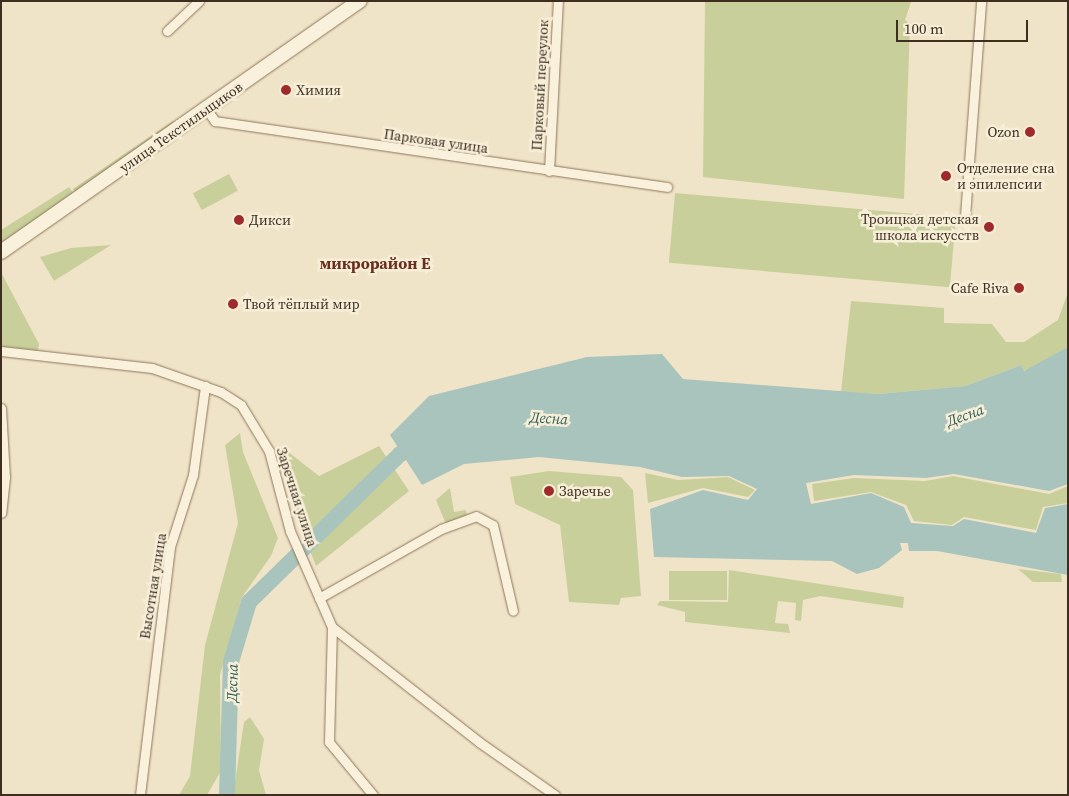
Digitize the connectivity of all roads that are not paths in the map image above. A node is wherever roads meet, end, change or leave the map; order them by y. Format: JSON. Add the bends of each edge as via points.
{"nodes":[{"id":1,"x":199,"y":1,"type":"edge"},
{"id":2,"x":360,"y":1,"type":"edge"},
{"id":3,"x":558,"y":1,"type":"edge"},
{"id":4,"x":981,"y":1,"type":"edge"},
{"id":5,"x":167,"y":31,"type":"dead end"},
{"id":6,"x":207,"y":110,"type":"junction"},
{"id":7,"x":550,"y":171,"type":"junction"},
{"id":8,"x":667,"y":187,"type":"dead end"},
{"id":9,"x":965,"y":216,"type":"dead end"},
{"id":10,"x":1,"y":252,"type":"edge"},
{"id":11,"x":1,"y":351,"type":"edge"},
{"id":12,"x":205,"y":386,"type":"junction"},
{"id":13,"x":1,"y":408,"type":"edge"},
{"id":14,"x":1,"y":513,"type":"edge"},
{"id":15,"x":319,"y":598,"type":"junction"},
{"id":16,"x":514,"y":611,"type":"dead end"},
{"id":17,"x":332,"y":627,"type":"junction"},
{"id":18,"x":141,"y":794,"type":"edge"},
{"id":19,"x":373,"y":795,"type":"edge"},
{"id":20,"x":555,"y":795,"type":"edge"}],
"edges":[{"from":1,"to":5,"type":"street"},
{"from":2,"to":6,"type":"main road","name":"улица Текстильщиков"},
{"from":3,"to":7,"type":"street","name":"Парковый переулок"},
{"from":4,"to":9,"type":"street"},
{"from":6,"to":7,"type":"street","name":"Парковая улица","via":[[214,121]]},
{"from":6,"to":10,"type":"main road","name":"улица Текстильщиков"},
{"from":7,"to":8,"type":"street","name":"Парковая улица"},
{"from":11,"to":12,"type":"street","name":"Заречная улица","via":[[152,368]]},
{"from":12,"to":15,"type":"street","name":"Заречная улица","via":[[241,405],[256,426],[278,472],[290,531]]},
{"from":12,"to":18,"type":"street","name":"Высотная улица","via":[[193,475],[170,547]]},
{"from":13,"to":14,"type":"street","via":[[5,477]]},
{"from":15,"to":16,"type":"street","via":[[441,529],[476,516],[493,525]]},
{"from":15,"to":17,"type":"street","name":"Заречная улица"},
{"from":17,"to":19,"type":"street","via":[[329,742]]},
{"from":17,"to":20,"type":"street","name":"Заречная улица","via":[[479,742]]}]}
